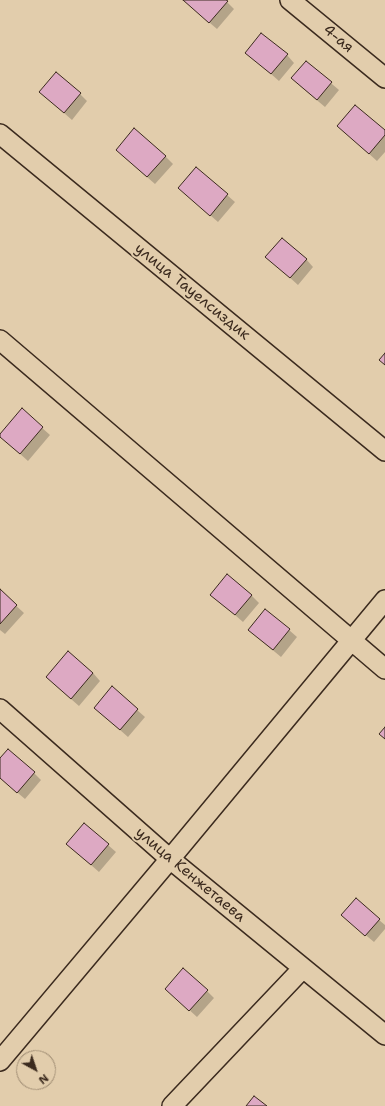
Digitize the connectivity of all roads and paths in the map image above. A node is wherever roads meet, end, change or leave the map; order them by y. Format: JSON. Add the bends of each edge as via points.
{"nodes":[{"id":1,"x":290,"y":0,"type":"edge"},
{"id":2,"x":385,"y":78,"type":"edge"},
{"id":3,"x":0,"y":134,"type":"edge"},
{"id":4,"x":0,"y":340,"type":"edge"},
{"id":5,"x":385,"y":451,"type":"edge"},
{"id":6,"x":385,"y":600,"type":"edge"},
{"id":7,"x":351,"y":641,"type":"junction"},
{"id":8,"x":385,"y":669,"type":"edge"},
{"id":9,"x":0,"y":709,"type":"edge"},
{"id":10,"x":170,"y":859,"type":"junction"},
{"id":11,"x":303,"y":968,"type":"junction"},
{"id":12,"x":385,"y":1035,"type":"edge"},
{"id":13,"x":0,"y":1061,"type":"edge"},
{"id":14,"x":172,"y":1106,"type":"edge"}],
"edges":[{"from":1,"to":2,"type":"street","name":"4-ая"},
{"from":3,"to":5,"type":"street","name":"улица Тауелсиздик"},
{"from":4,"to":7,"type":"street"},
{"from":6,"to":7,"type":"street"},
{"from":7,"to":8,"type":"street"},
{"from":7,"to":10,"type":"street"},
{"from":9,"to":10,"type":"street","name":"улица Кенжетаева"},
{"from":10,"to":11,"type":"street","name":"улица Кенжетаева"},
{"from":10,"to":13,"type":"street"},
{"from":11,"to":12,"type":"street","name":"улица Кенжетаева"},
{"from":11,"to":14,"type":"street"}]}
